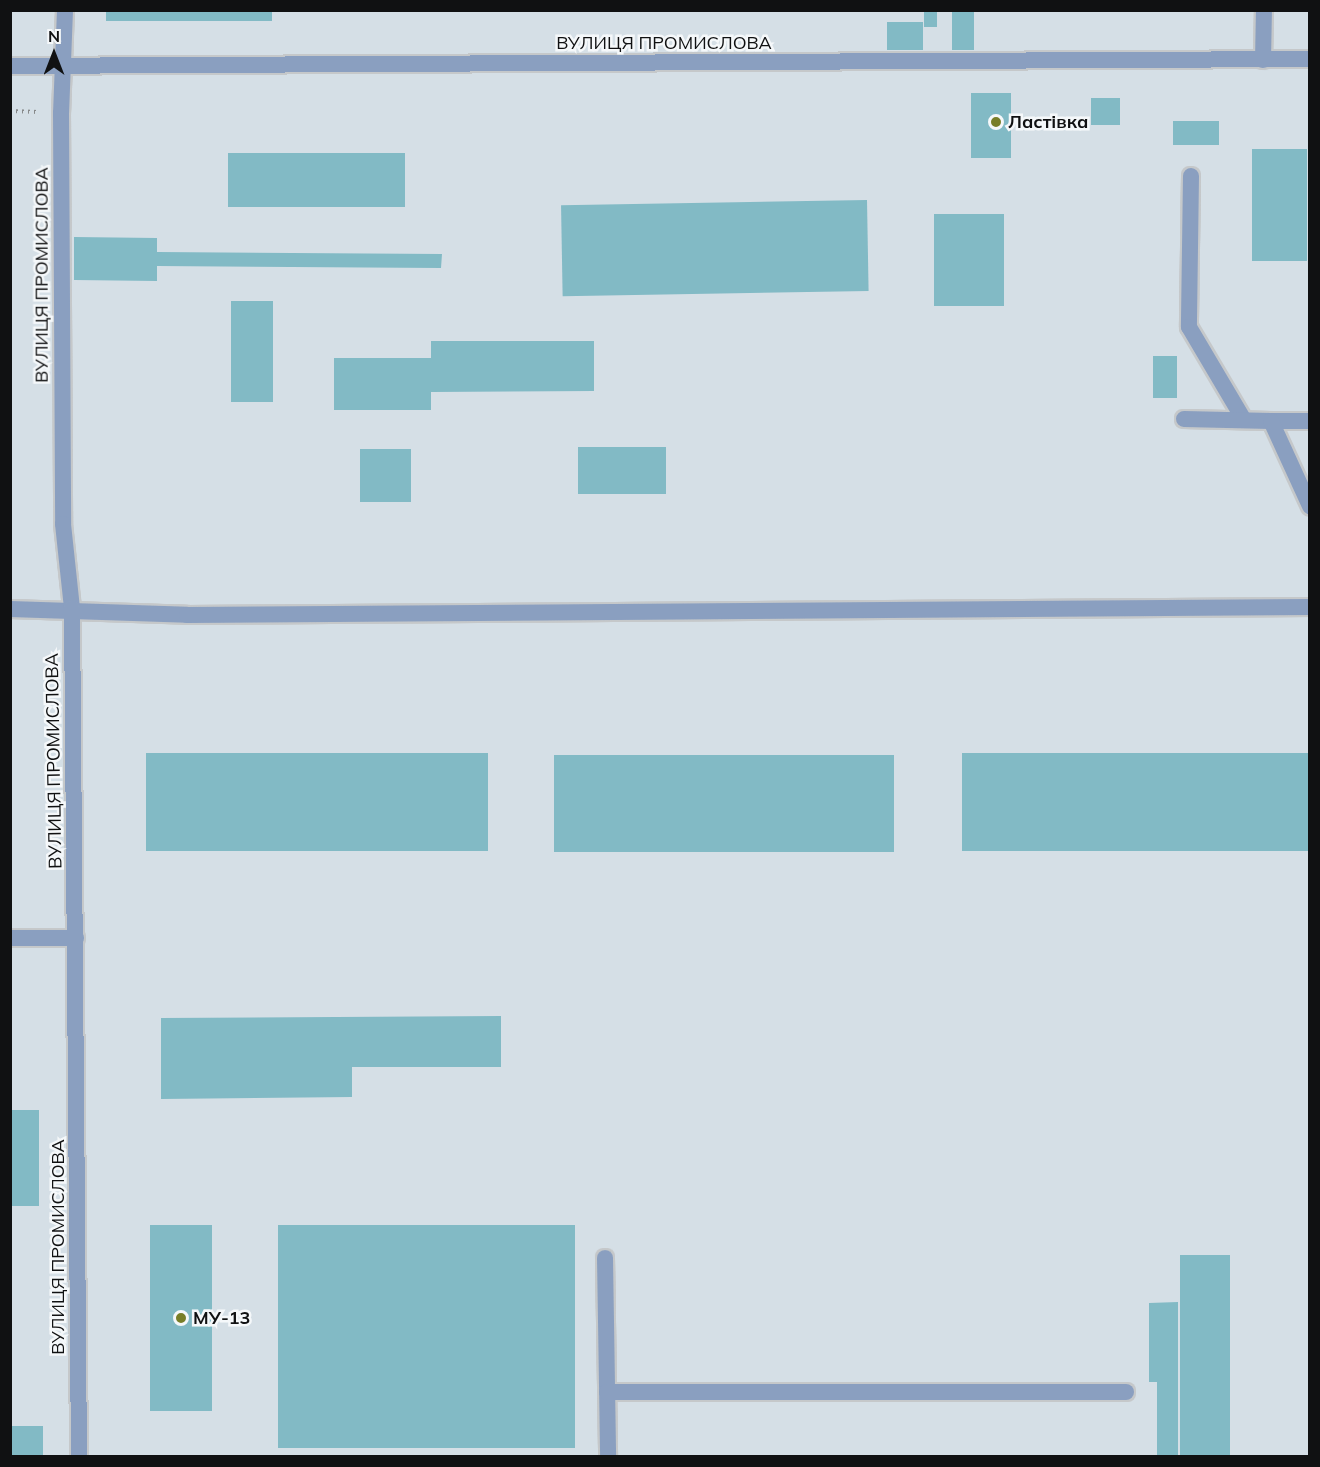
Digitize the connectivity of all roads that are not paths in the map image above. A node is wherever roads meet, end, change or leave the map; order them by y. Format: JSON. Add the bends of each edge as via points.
{"nodes":[{"id":1,"x":65,"y":10,"type":"edge"},
{"id":2,"x":1264,"y":10,"type":"edge"},
{"id":3,"x":1310,"y":59,"type":"edge"},
{"id":4,"x":1263,"y":60,"type":"junction"},
{"id":5,"x":10,"y":66,"type":"edge"},
{"id":6,"x":64,"y":66,"type":"junction"},
{"id":7,"x":1191,"y":176,"type":"dead end"},
{"id":8,"x":1184,"y":418,"type":"dead end"},
{"id":9,"x":1244,"y":420,"type":"junction"},
{"id":10,"x":1271,"y":421,"type":"junction"},
{"id":11,"x":1310,"y":421,"type":"edge"},
{"id":12,"x":1310,"y":506,"type":"edge"},
{"id":13,"x":1310,"y":607,"type":"edge"},
{"id":14,"x":72,"y":608,"type":"junction"},
{"id":15,"x":10,"y":609,"type":"edge"},
{"id":16,"x":76,"y":938,"type":"junction"},
{"id":17,"x":10,"y":939,"type":"edge"},
{"id":18,"x":605,"y":1258,"type":"dead end"},
{"id":19,"x":607,"y":1392,"type":"junction"},
{"id":20,"x":1126,"y":1392,"type":"dead end"},
{"id":21,"x":79,"y":1456,"type":"edge"},
{"id":22,"x":608,"y":1456,"type":"edge"}],
"edges":[{"from":1,"to":6,"type":"street","name":"ВУЛИЦЯ ПРОМИСЛОВА"},
{"from":2,"to":4,"type":"street"},
{"from":3,"to":4,"type":"street","name":"ВУЛИЦЯ ПРОМИСЛОВА"},
{"from":4,"to":6,"type":"street","name":"ВУЛИЦЯ ПРОМИСЛОВА"},
{"from":5,"to":6,"type":"street","name":"ВУЛИЦЯ ПРОМИСЛОВА"},
{"from":6,"to":14,"type":"street","name":"ВУЛИЦЯ ПРОМИСЛОВА","via":[[63,524]]},
{"from":7,"to":9,"type":"street","via":[[1189,327]]},
{"from":8,"to":9,"type":"street"},
{"from":9,"to":10,"type":"street"},
{"from":10,"to":11,"type":"street"},
{"from":10,"to":12,"type":"street"},
{"from":13,"to":14,"type":"street","via":[[199,615]]},
{"from":14,"to":15,"type":"street"},
{"from":14,"to":16,"type":"street","name":"ВУЛИЦЯ ПРОМИСЛОВА"},
{"from":16,"to":17,"type":"street"},
{"from":16,"to":21,"type":"street","name":"ВУЛИЦЯ ПРОМИСЛОВА"},
{"from":18,"to":19,"type":"street"},
{"from":19,"to":20,"type":"street"},
{"from":19,"to":22,"type":"street"}]}
